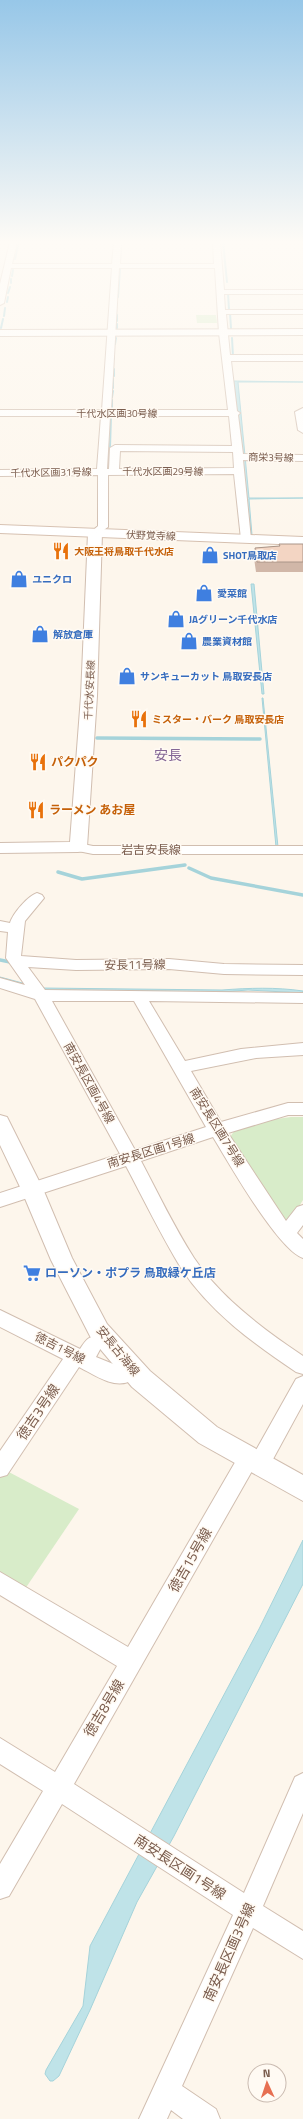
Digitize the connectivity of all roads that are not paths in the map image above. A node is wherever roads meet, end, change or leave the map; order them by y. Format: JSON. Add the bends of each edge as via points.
{"nodes":[{"id":1,"x":111,"y":341,"type":"edge"},
{"id":2,"x":224,"y":341,"type":"edge"},
{"id":3,"x":227,"y":358,"type":"junction"},
{"id":4,"x":303,"y":358,"type":"edge"},
{"id":5,"x":303,"y":411,"type":"edge"},
{"id":6,"x":0,"y":413,"type":"edge"},
{"id":7,"x":106,"y":413,"type":"junction"},
{"id":8,"x":234,"y":413,"type":"junction"},
{"id":9,"x":303,"y":430,"type":"edge"},
{"id":10,"x":103,"y":448,"type":"junction"},
{"id":11,"x":115,"y":448,"type":"junction"},
{"id":12,"x":238,"y":453,"type":"junction"},
{"id":13,"x":303,"y":458,"type":"edge"},
{"id":14,"x":239,"y":471,"type":"junction"},
{"id":15,"x":102,"y":472,"type":"junction"},
{"id":16,"x":114,"y":472,"type":"junction"},
{"id":17,"x":0,"y":473,"type":"edge"},
{"id":18,"x":0,"y":529,"type":"edge"},
{"id":19,"x":95,"y":533,"type":"junction"},
{"id":20,"x":246,"y":538,"type":"junction"},
{"id":21,"x":303,"y":541,"type":"edge"},
{"id":22,"x":78,"y":847,"type":"junction"},
{"id":23,"x":0,"y":848,"type":"edge"},
{"id":24,"x":303,"y":850,"type":"edge"},
{"id":25,"x":37,"y":898,"type":"dead end"},
{"id":26,"x":0,"y":926,"type":"edge"},
{"id":27,"x":16,"y":929,"type":"junction"},
{"id":28,"x":15,"y":961,"type":"junction"},
{"id":29,"x":303,"y":970,"type":"edge"},
{"id":30,"x":0,"y":983,"type":"edge"},
{"id":31,"x":42,"y":995,"type":"junction"},
{"id":32,"x":139,"y":997,"type":"junction"},
{"id":33,"x":303,"y":998,"type":"edge"},
{"id":34,"x":303,"y":1049,"type":"edge"},
{"id":35,"x":181,"y":1068,"type":"junction"},
{"id":36,"x":303,"y":1109,"type":"edge"},
{"id":37,"x":0,"y":1123,"type":"edge"},
{"id":38,"x":218,"y":1130,"type":"junction"},
{"id":39,"x":129,"y":1157,"type":"junction"},
{"id":40,"x":32,"y":1189,"type":"junction"},
{"id":41,"x":0,"y":1200,"type":"edge"},
{"id":42,"x":303,"y":1212,"type":"edge"},
{"id":43,"x":286,"y":1233,"type":"junction"},
{"id":44,"x":303,"y":1251,"type":"edge"},
{"id":45,"x":0,"y":1318,"type":"edge"},
{"id":46,"x":94,"y":1344,"type":"dead end"},
{"id":47,"x":79,"y":1357,"type":"junction"},
{"id":48,"x":303,"y":1366,"type":"edge"},
{"id":49,"x":121,"y":1376,"type":"dead end"},
{"id":50,"x":303,"y":1385,"type":"edge"},
{"id":51,"x":6,"y":1447,"type":"edge"},
{"id":52,"x":253,"y":1462,"type":"junction"},
{"id":53,"x":0,"y":1468,"type":"edge"},
{"id":54,"x":303,"y":1489,"type":"edge"},
{"id":55,"x":0,"y":1583,"type":"edge"},
{"id":56,"x":132,"y":1662,"type":"junction"},
{"id":57,"x":0,"y":1750,"type":"edge"},
{"id":58,"x":303,"y":1785,"type":"edge"},
{"id":59,"x":58,"y":1787,"type":"junction"},
{"id":60,"x":0,"y":1888,"type":"edge"},
{"id":61,"x":248,"y":1912,"type":"junction"},
{"id":62,"x":303,"y":1946,"type":"edge"},
{"id":63,"x":166,"y":2091,"type":"junction"},
{"id":64,"x":153,"y":2119,"type":"edge"},
{"id":65,"x":206,"y":2119,"type":"edge"}],
"edges":[{"from":1,"to":7,"type":"street"},
{"from":2,"to":3,"type":"street"},
{"from":3,"to":4,"type":"street"},
{"from":3,"to":8,"type":"street"},
{"from":5,"to":9,"type":"street","via":[[300,412]]},
{"from":6,"to":7,"type":"street","name":"千代水区画30号線"},
{"from":7,"to":8,"type":"street","name":"千代水区画30号線"},
{"from":7,"to":10,"type":"street"},
{"from":8,"to":12,"type":"street"},
{"from":10,"to":11,"type":"street"},
{"from":10,"to":15,"type":"street"},
{"from":11,"to":12,"type":"street","name":"千代水区画29号線"},
{"from":11,"to":16,"type":"street","name":"千代水区画29号線"},
{"from":12,"to":13,"type":"street","name":"商栄3号線"},
{"from":12,"to":14,"type":"street"},
{"from":14,"to":16,"type":"street","name":"千代水区画29号線"},
{"from":14,"to":20,"type":"street"},
{"from":15,"to":16,"type":"street","name":"千代水区画31号線"},
{"from":15,"to":17,"type":"street","name":"千代水区画31号線"},
{"from":15,"to":19,"type":"street","via":[[103,527]]},
{"from":18,"to":19,"type":"main road","name":"伏野覚寺線"},
{"from":19,"to":20,"type":"main road","name":"伏野覚寺線"},
{"from":19,"to":22,"type":"street","name":"千代水安長線","via":[[89,696]]},
{"from":20,"to":21,"type":"main road","name":"伏野覚寺線"},
{"from":22,"to":23,"type":"street","name":"岩吉安長線"},
{"from":22,"to":24,"type":"street","name":"岩吉安長線","via":[[93,850]]},
{"from":25,"to":27,"type":"street","via":[[18,920]]},
{"from":26,"to":27,"type":"street"},
{"from":27,"to":28,"type":"street","via":[[13,958]]},
{"from":28,"to":29,"type":"street","name":"安長11号線","via":[[76,965],[169,964],[224,969]]},
{"from":28,"to":31,"type":"street","name":"南安長区画4号線"},
{"from":30,"to":31,"type":"street"},
{"from":31,"to":32,"type":"street"},
{"from":31,"to":39,"type":"street","name":"南安長区画4号線"},
{"from":32,"to":33,"type":"street","via":[[241,995]]},
{"from":32,"to":35,"type":"street","name":"南安長区画7号線"},
{"from":34,"to":35,"type":"street","via":[[251,1052]]},
{"from":35,"to":38,"type":"street","name":"南安長区画7号線"},
{"from":36,"to":38,"type":"street","name":"南安長区画1号線","via":[[288,1109],[259,1116]]},
{"from":37,"to":40,"type":"street","name":"安長古海線"},
{"from":38,"to":39,"type":"street","name":"南安長区画1号線"},
{"from":38,"to":43,"type":"street","name":"南安長区画7号線","via":[[277,1223]]},
{"from":39,"to":40,"type":"street","name":"南安長区画1号線"},
{"from":39,"to":48,"type":"street","name":"南安長区画4号線","via":[[177,1245],[200,1280],[245,1325]]},
{"from":40,"to":41,"type":"street","name":"南安長区画1号線"},
{"from":40,"to":52,"type":"street","name":"安長古海線","via":[[62,1260],[99,1331],[141,1379],[208,1435]]},
{"from":42,"to":43,"type":"street"},
{"from":43,"to":44,"type":"street","name":"南安長区画7号線"},
{"from":45,"to":47,"type":"street","name":"徳吉1号線"},
{"from":46,"to":47,"type":"street","name":"徳吉3号線"},
{"from":47,"to":49,"type":"street","name":"徳吉1号線"},
{"from":47,"to":51,"type":"street","name":"徳吉3号線"},
{"from":50,"to":52,"type":"street","name":"徳吉15号線"},
{"from":51,"to":53,"type":"street","name":"徳吉3号線"},
{"from":52,"to":54,"type":"street","name":"安長古海線"},
{"from":52,"to":56,"type":"street","name":"徳吉15号線"},
{"from":55,"to":56,"type":"street"},
{"from":56,"to":59,"type":"street","name":"徳吉8号線"},
{"from":57,"to":59,"type":"street","name":"南安長区画1号線"},
{"from":58,"to":61,"type":"street","name":"南安長区画3号線"},
{"from":59,"to":60,"type":"street","name":"徳吉8号線"},
{"from":59,"to":61,"type":"street","name":"南安長区画1号線"},
{"from":61,"to":62,"type":"street","name":"南安長区画1号線"},
{"from":61,"to":63,"type":"street","name":"南安長区画3号線"},
{"from":63,"to":64,"type":"street","name":"南安長区画3号線"},
{"from":63,"to":65,"type":"street"}]}
